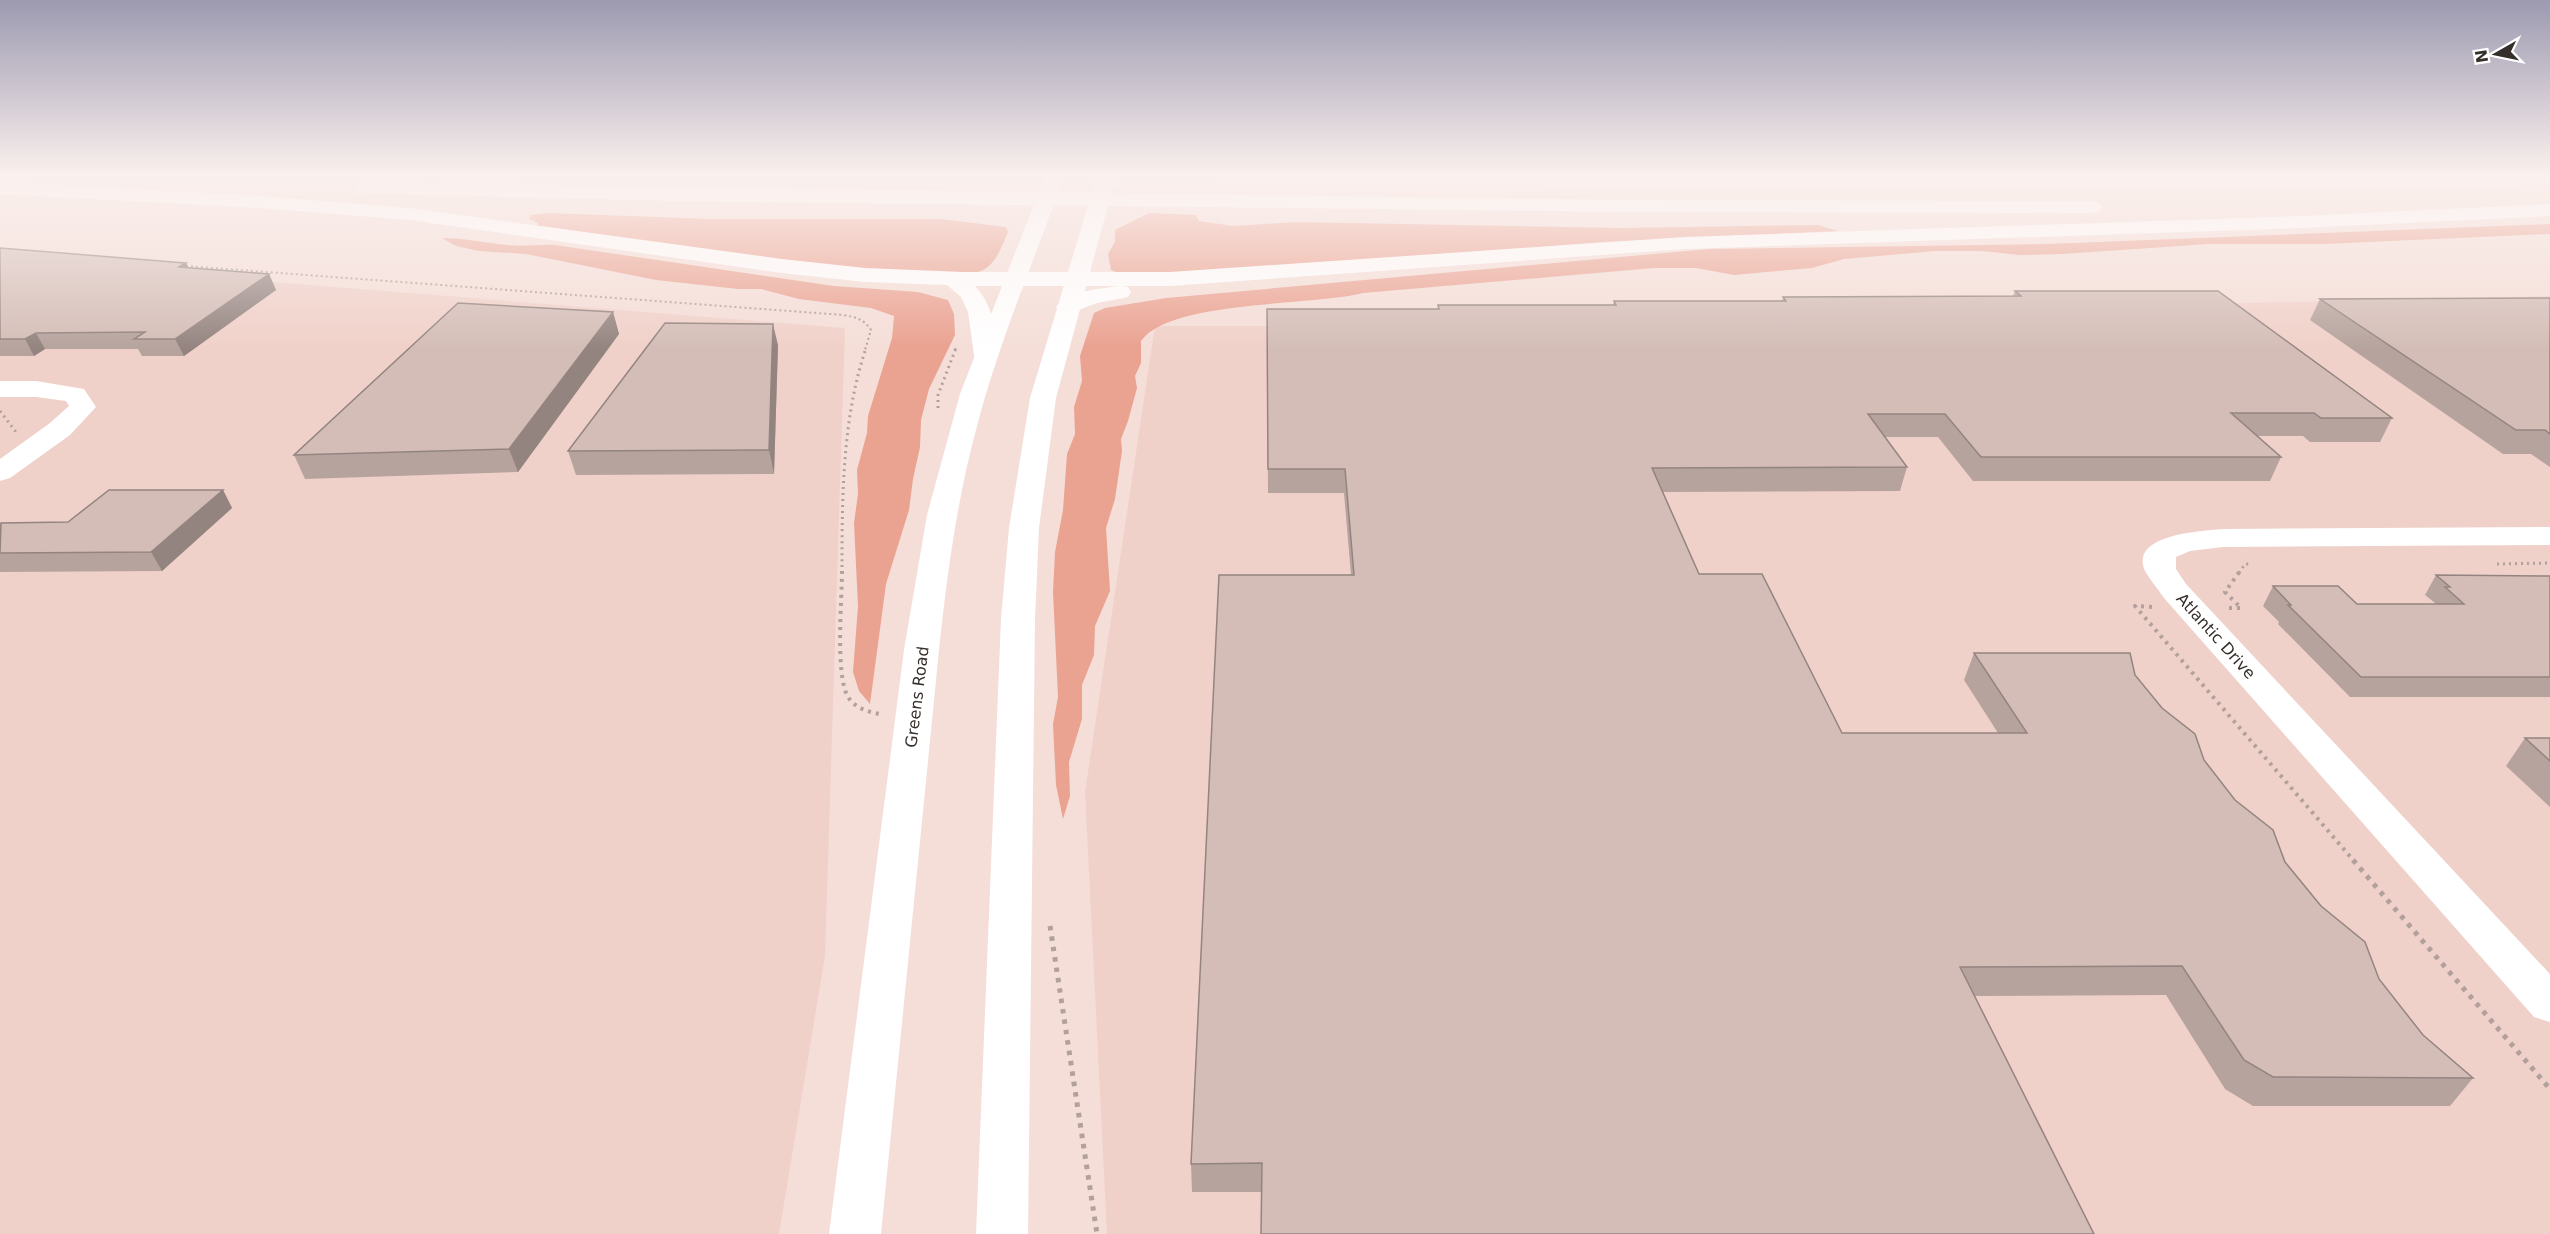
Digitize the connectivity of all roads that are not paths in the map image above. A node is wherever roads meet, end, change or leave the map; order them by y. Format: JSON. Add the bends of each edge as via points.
{"nodes":[{"id":1,"x":548,"y":234,"type":"edge"},
{"id":2,"x":1034,"y":234,"type":"edge"},
{"id":3,"x":1090,"y":234,"type":"edge"},
{"id":4,"x":1956,"y":234,"type":"edge"},
{"id":5,"x":1268,"y":273,"type":"junction"},
{"id":6,"x":953,"y":279,"type":"junction"},
{"id":7,"x":1016,"y":279,"type":"junction"},
{"id":8,"x":1076,"y":279,"type":"junction"},
{"id":9,"x":1068,"y":307,"type":"junction"},
{"id":10,"x":986,"y":355,"type":"junction"},
{"id":11,"x":0,"y":389,"type":"edge"},
{"id":12,"x":0,"y":472,"type":"edge"},
{"id":13,"x":2550,"y":536,"type":"edge"},
{"id":14,"x":2550,"y":1004,"type":"edge"},
{"id":15,"x":855,"y":1234,"type":"edge"},
{"id":16,"x":1002,"y":1234,"type":"edge"}],
"edges":[{"from":1,"to":6,"type":"main road","via":[[782,266]]},
{"from":2,"to":7,"type":"main road","name":"Greens Road"},
{"from":3,"to":8,"type":"main road"},
{"from":4,"to":5,"type":"main road","via":[[1685,243]]},
{"from":5,"to":8,"type":"main road"},
{"from":5,"to":9,"type":"main road","via":[[1123,291],[1091,297]]},
{"from":6,"to":7,"type":"main road"},
{"from":6,"to":10,"type":"main road","via":[[966,287],[979,306]]},
{"from":7,"to":8,"type":"main road"},
{"from":7,"to":10,"type":"main road","name":"Greens Road"},
{"from":8,"to":9,"type":"main road"},
{"from":9,"to":16,"type":"main road","via":[[1043,398],[1024,528],[1018,620]]},
{"from":10,"to":15,"type":"main road","name":"Greens Road","via":[[963,428],[929,592]]},
{"from":11,"to":12,"type":"main road","via":[[75,394],[83,407],[60,429]]},
{"from":13,"to":14,"type":"main road","name":"Atlantic Drive","via":[[2223,538],[2170,545],[2160,553],[2160,569],[2175,591]]}]}
